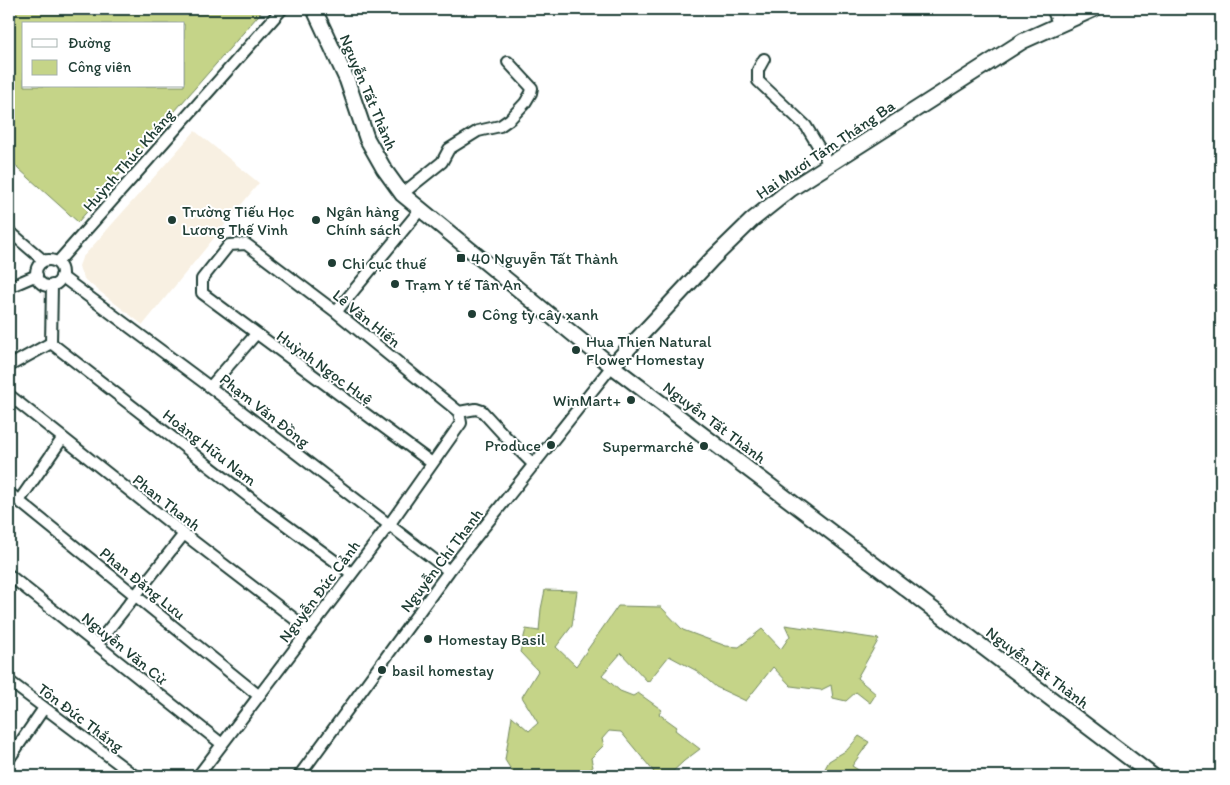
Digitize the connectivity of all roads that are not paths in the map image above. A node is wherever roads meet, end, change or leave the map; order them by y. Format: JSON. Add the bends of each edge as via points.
{"nodes":[{"id":1,"x":282,"y":9,"type":"edge"},
{"id":2,"x":314,"y":9,"type":"edge"},
{"id":3,"x":1052,"y":9,"type":"edge"},
{"id":4,"x":1094,"y":9,"type":"edge"},
{"id":5,"x":1059,"y":25,"type":"junction"},
{"id":6,"x":764,"y":59,"type":"dead end"},
{"id":7,"x":508,"y":62,"type":"dead end"},
{"id":8,"x":829,"y":164,"type":"junction"},
{"id":9,"x":402,"y":194,"type":"junction"},
{"id":10,"x":420,"y":210,"type":"junction"},
{"id":11,"x":9,"y":231,"type":"edge"},
{"id":12,"x":44,"y":261,"type":"junction"},
{"id":13,"x":57,"y":263,"type":"junction"},
{"id":14,"x":37,"y":275,"type":"junction"},
{"id":15,"x":61,"y":276,"type":"junction"},
{"id":16,"x":52,"y":285,"type":"junction"},
{"id":17,"x":9,"y":287,"type":"edge"},
{"id":18,"x":202,"y":293,"type":"joint"},
{"id":19,"x":336,"y":312,"type":"junction"},
{"id":20,"x":256,"y":334,"type":"junction"},
{"id":21,"x":51,"y":343,"type":"junction"},
{"id":22,"x":9,"y":366,"type":"edge"},
{"id":23,"x":612,"y":366,"type":"junction"},
{"id":24,"x":210,"y":387,"type":"junction"},
{"id":25,"x":9,"y":395,"type":"edge"},
{"id":26,"x":459,"y":412,"type":"junction"},
{"id":27,"x":62,"y":439,"type":"junction"},
{"id":28,"x":432,"y":464,"type":"junction"},
{"id":29,"x":534,"y":465,"type":"junction"},
{"id":30,"x":9,"y":493,"type":"edge"},
{"id":31,"x":19,"y":501,"type":"junction"},
{"id":32,"x":389,"y":525,"type":"junction"},
{"id":33,"x":184,"y":534,"type":"junction"},
{"id":34,"x":449,"y":571,"type":"junction"},
{"id":35,"x":351,"y":573,"type":"junction"},
{"id":36,"x":9,"y":575,"type":"edge"},
{"id":37,"x":136,"y":596,"type":"junction"},
{"id":38,"x":309,"y":630,"type":"junction"},
{"id":39,"x":97,"y":644,"type":"junction"},
{"id":40,"x":9,"y":681,"type":"edge"},
{"id":41,"x":258,"y":696,"type":"junction"},
{"id":42,"x":44,"y":708,"type":"junction"},
{"id":43,"x":222,"y":744,"type":"junction"},
{"id":44,"x":9,"y":759,"type":"edge"},
{"id":45,"x":135,"y":776,"type":"edge"},
{"id":46,"x":198,"y":776,"type":"edge"},
{"id":47,"x":299,"y":776,"type":"edge"},
{"id":48,"x":1153,"y":776,"type":"edge"}],
"edges":[{"from":1,"to":13,"type":"street","name":"Huỳnh Thúc Kháng"},
{"from":2,"to":9,"type":"main road","name":"Nguyễn Tất Thành","via":[[347,80],[367,139]]},
{"from":3,"to":5,"type":"street"},
{"from":4,"to":5,"type":"main road","name":"Hai Mươi Tám Tháng Ba"},
{"from":5,"to":8,"type":"main road","name":"Hai Mươi Tám Tháng Ba","via":[[1023,41]]},
{"from":6,"to":8,"type":"street","via":[[758,70],[758,81],[806,126]]},
{"from":7,"to":9,"type":"street","via":[[532,88],[520,109],[500,126],[478,131],[449,150],[442,162]]},
{"from":8,"to":23,"type":"main road","name":"Hai Mươi Tám Tháng Ba","via":[[752,220]]},
{"from":9,"to":10,"type":"main road","name":"Nguyễn Tất Thành"},
{"from":10,"to":19,"type":"street"},
{"from":10,"to":23,"type":"main road","name":"Nguyễn Tất Thành"},
{"from":11,"to":12,"type":"street"},
{"from":12,"to":13,"type":"street"},
{"from":12,"to":14,"type":"street","via":[[39,264]]},
{"from":13,"to":15,"type":"street","via":[[61,267]]},
{"from":14,"to":16,"type":"street","via":[[41,282]]},
{"from":14,"to":17,"type":"street"},
{"from":15,"to":16,"type":"street"},
{"from":15,"to":24,"type":"street","name":"Phạm Văn Đồng"},
{"from":16,"to":21,"type":"street"},
{"from":18,"to":19,"type":"street","name":"Lê Văn Hiến","via":[[202,280],[229,245],[246,244]]},
{"from":18,"to":20,"type":"street","name":"Huỳnh Ngọc Huệ"},
{"from":19,"to":26,"type":"street","name":"Lê Văn Hiến"},
{"from":20,"to":24,"type":"street"},
{"from":20,"to":28,"type":"street","name":"Huỳnh Ngọc Huệ"},
{"from":21,"to":22,"type":"street"},
{"from":21,"to":35,"type":"street","name":"Hoàng Hữu Nam"},
{"from":23,"to":29,"type":"street","name":"Nguyễn Chí Thanh"},
{"from":23,"to":48,"type":"main road","name":"Nguyễn Tất Thành"},
{"from":24,"to":32,"type":"street","name":"Phạm Văn Đồng"},
{"from":25,"to":27,"type":"street","name":"Phan Thanh"},
{"from":26,"to":28,"type":"street","name":"Nguyễn Đức Cảnh","via":[[461,423]]},
{"from":26,"to":29,"type":"street","via":[[482,411]]},
{"from":27,"to":31,"type":"street"},
{"from":27,"to":33,"type":"street","name":"Phan Thanh"},
{"from":28,"to":32,"type":"street","name":"Nguyễn Đức Cảnh"},
{"from":29,"to":34,"type":"street","name":"Nguyễn Chí Thanh"},
{"from":30,"to":31,"type":"street","name":"Phan Đăng Lưu"},
{"from":31,"to":37,"type":"street","name":"Phan Đăng Lưu"},
{"from":32,"to":34,"type":"street","name":"Phạm Văn Đồng"},
{"from":32,"to":35,"type":"street","name":"Nguyễn Đức Cảnh"},
{"from":33,"to":37,"type":"street"},
{"from":33,"to":38,"type":"street","name":"Phan Thanh"},
{"from":34,"to":47,"type":"street","name":"Nguyễn Chí Thanh"},
{"from":35,"to":38,"type":"street","name":"Nguyễn Đức Cảnh"},
{"from":36,"to":39,"type":"street","name":"Nguyễn Văn Cừ"},
{"from":37,"to":39,"type":"street"},
{"from":37,"to":41,"type":"street","name":"Phan Đăng Lưu"},
{"from":38,"to":41,"type":"street","name":"Nguyễn Đức Cảnh"},
{"from":39,"to":43,"type":"street","name":"Nguyễn Văn Cừ"},
{"from":40,"to":42,"type":"street","name":"Tôn Đức Thắng"},
{"from":41,"to":43,"type":"street","name":"Nguyễn Đức Cảnh"},
{"from":42,"to":44,"type":"street"},
{"from":42,"to":45,"type":"street","name":"Tôn Đức Thắng"},
{"from":43,"to":46,"type":"street","name":"Nguyễn Đức Cảnh"}]}
